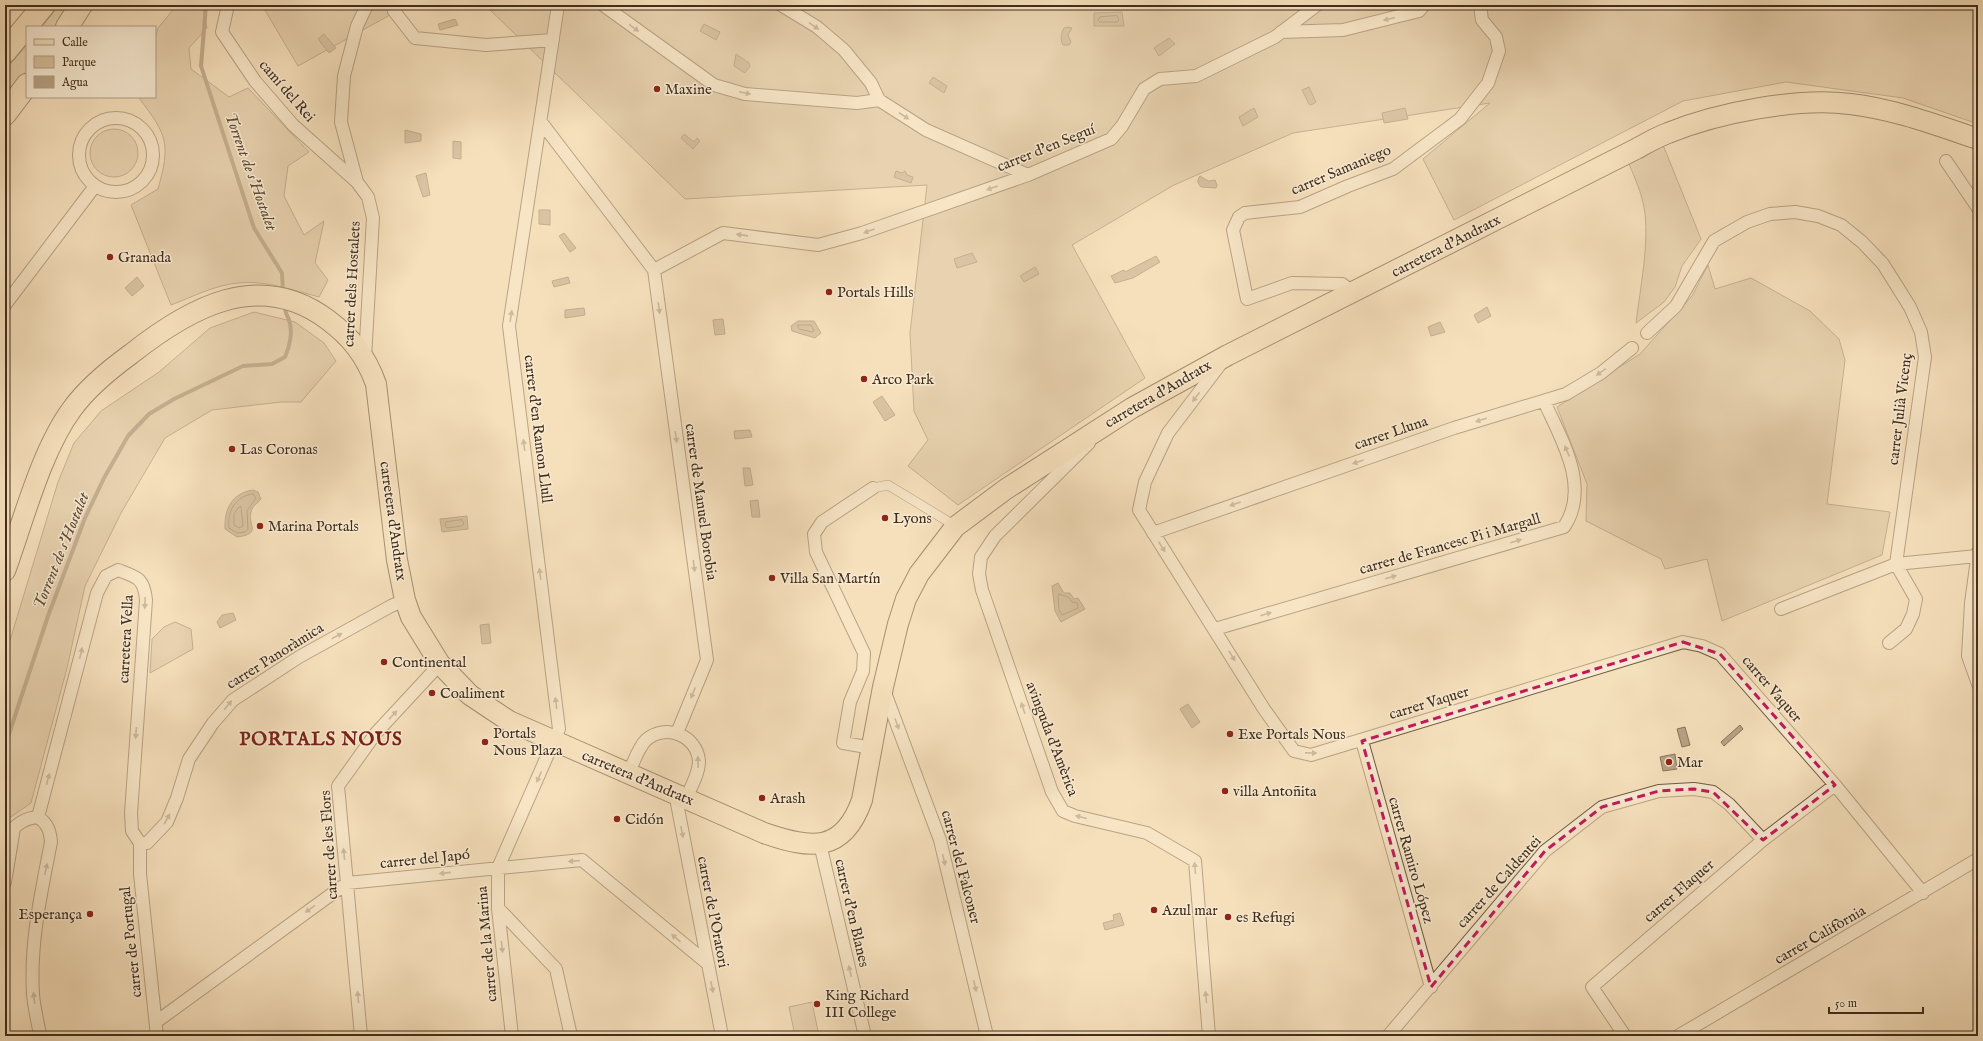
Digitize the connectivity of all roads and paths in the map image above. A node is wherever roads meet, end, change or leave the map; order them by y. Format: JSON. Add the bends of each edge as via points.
{"nodes":[{"id":1,"x":44,"y":5,"type":"edge"},
{"id":2,"x":81,"y":5,"type":"edge"},
{"id":3,"x":228,"y":5,"type":"edge"},
{"id":4,"x":367,"y":5,"type":"edge"},
{"id":5,"x":393,"y":5,"type":"edge"},
{"id":6,"x":558,"y":5,"type":"edge"},
{"id":7,"x":602,"y":5,"type":"edge"},
{"id":8,"x":781,"y":5,"type":"edge"},
{"id":9,"x":1317,"y":5,"type":"edge"},
{"id":10,"x":1424,"y":5,"type":"edge"},
{"id":11,"x":1480,"y":5,"type":"edge"},
{"id":12,"x":27,"y":26,"type":"edge"},
{"id":13,"x":68,"y":26,"type":"edge"},
{"id":14,"x":26,"y":27,"type":"edge"},
{"id":15,"x":1281,"y":32,"type":"junction"},
{"id":16,"x":553,"y":40,"type":"junction"},
{"id":17,"x":5,"y":52,"type":"edge"},
{"id":18,"x":26,"y":86,"type":"edge"},
{"id":19,"x":879,"y":100,"type":"junction"},
{"id":20,"x":5,"y":114,"type":"edge"},
{"id":21,"x":541,"y":122,"type":"junction"},
{"id":22,"x":1978,"y":139,"type":"edge"},
{"id":23,"x":1946,"y":161,"type":"dead end"},
{"id":24,"x":1028,"y":174,"type":"junction"},
{"id":25,"x":357,"y":182,"type":"junction"},
{"id":26,"x":95,"y":186,"type":"junction"},
{"id":27,"x":1978,"y":208,"type":"edge"},
{"id":28,"x":654,"y":270,"type":"junction"},
{"id":29,"x":1353,"y":292,"type":"junction"},
{"id":30,"x":5,"y":305,"type":"edge"},
{"id":31,"x":1646,"y":332,"type":"dead end"},
{"id":32,"x":1632,"y":348,"type":"dead end"},
{"id":33,"x":1228,"y":355,"type":"junction"},
{"id":34,"x":365,"y":358,"type":"junction"},
{"id":35,"x":1544,"y":401,"type":"junction"},
{"id":36,"x":1114,"y":419,"type":"junction"},
{"id":37,"x":873,"y":488,"type":"joint"},
{"id":38,"x":955,"y":528,"type":"junction"},
{"id":39,"x":1153,"y":533,"type":"junction"},
{"id":40,"x":1978,"y":554,"type":"edge"},
{"id":41,"x":1896,"y":564,"type":"junction"},
{"id":42,"x":5,"y":571,"type":"edge"},
{"id":43,"x":405,"y":600,"type":"junction"},
{"id":44,"x":1781,"y":609,"type":"dead end"},
{"id":45,"x":1215,"y":629,"type":"junction"},
{"id":46,"x":1889,"y":643,"type":"dead end"},
{"id":47,"x":440,"y":664,"type":"junction"},
{"id":48,"x":1978,"y":684,"type":"edge"},
{"id":49,"x":883,"y":687,"type":"junction"},
{"id":50,"x":677,"y":733,"type":"junction"},
{"id":51,"x":555,"y":741,"type":"junction"},
{"id":52,"x":1362,"y":741,"type":"junction"},
{"id":53,"x":873,"y":748,"type":"junction"},
{"id":54,"x":629,"y":772,"type":"junction"},
{"id":55,"x":1835,"y":785,"type":"junction"},
{"id":56,"x":680,"y":796,"type":"junction"},
{"id":57,"x":38,"y":817,"type":"junction"},
{"id":58,"x":14,"y":828,"type":"junction"},
{"id":59,"x":5,"y":837,"type":"edge"},
{"id":60,"x":1762,"y":840,"type":"junction"},
{"id":61,"x":140,"y":843,"type":"junction"},
{"id":62,"x":820,"y":844,"type":"junction"},
{"id":63,"x":1978,"y":859,"type":"edge"},
{"id":64,"x":498,"y":868,"type":"junction"},
{"id":65,"x":5,"y":882,"type":"edge"},
{"id":66,"x":347,"y":883,"type":"junction"},
{"id":67,"x":1923,"y":893,"type":"junction"},
{"id":68,"x":498,"y":908,"type":"junction"},
{"id":69,"x":706,"y":963,"type":"junction"},
{"id":70,"x":1431,"y":987,"type":"junction"},
{"id":71,"x":156,"y":1022,"type":"junction"},
{"id":72,"x":40,"y":1036,"type":"edge"},
{"id":73,"x":157,"y":1036,"type":"edge"},
{"id":74,"x":362,"y":1036,"type":"edge"},
{"id":75,"x":512,"y":1036,"type":"edge"},
{"id":76,"x":571,"y":1036,"type":"edge"},
{"id":77,"x":722,"y":1036,"type":"edge"},
{"id":78,"x":865,"y":1036,"type":"edge"},
{"id":79,"x":987,"y":1036,"type":"edge"},
{"id":80,"x":1209,"y":1036,"type":"edge"},
{"id":81,"x":1388,"y":1036,"type":"edge"},
{"id":82,"x":1625,"y":1036,"type":"edge"},
{"id":83,"x":1678,"y":1036,"type":"edge"}],
"edges":[{"from":1,"to":12,"type":"highway"},
{"from":2,"to":13,"type":"highway"},
{"from":3,"to":25,"type":"street","name":"camí del Rei","via":[[222,32],[255,81],[293,125]]},
{"from":4,"to":25,"type":"street","name":"carrer dels Hostalets","via":[[357,26],[344,76],[341,122]]},
{"from":5,"to":16,"type":"street","via":[[394,12],[415,38],[486,45]]},
{"from":6,"to":16,"type":"street","name":"carrer d'en Ramon Llull"},
{"from":7,"to":19,"type":"street","one_way":true,"via":[[714,85],[746,94],[857,103]]},
{"from":8,"to":19,"type":"street","one_way":true,"via":[[817,27],[844,50],[871,83]]},
{"from":9,"to":15,"type":"street"},
{"from":10,"to":15,"type":"street","name":"carrer d'en Seguí","one_way":true,"via":[[1419,11],[1343,30]]},
{"from":11,"to":29,"type":"street","name":"carrer Samaniego","via":[[1482,20],[1496,37],[1499,50],[1488,83],[1460,118],[1393,169],[1300,207],[1246,213],[1239,217],[1233,230],[1247,299],[1292,283],[1342,284]]},
{"from":14,"to":17,"type":"highway"},
{"from":15,"to":24,"type":"street","name":"carrer d'en Seguí","via":[[1196,76],[1160,79],[1144,89],[1122,126],[1111,138]]},
{"from":16,"to":21,"type":"street","name":"carrer d'en Ramon Llull"},
{"from":18,"to":20,"type":"highway"},
{"from":19,"to":24,"type":"street","one_way":true,"via":[[926,130]]},
{"from":21,"to":28,"type":"street"},
{"from":51,"to":21,"type":"street","name":"carrer d'en Ramon Llull","one_way":true,"via":[[559,729],[509,326]]},
{"from":22,"to":29,"type":"main road","name":"carretera d'Andratx","via":[[1876,108],[1848,103],[1788,105],[1725,116],[1668,133]]},
{"from":23,"to":27,"type":"street"},
{"from":24,"to":28,"type":"street","name":"carrer d'en Seguí","one_way":true,"via":[[862,234],[818,245],[723,233]]},
{"from":25,"to":34,"type":"street","name":"carrer dels Hostalets","via":[[368,197],[373,218]]},
{"from":26,"to":26,"type":"street","via":[[106,191],[127,191],[141,183],[148,174],[153,162],[150,138],[132,121],[108,118],[96,123],[80,142],[79,160],[86,178]]},
{"from":26,"to":30,"type":"street"},
{"from":28,"to":50,"type":"street","name":"carrer de Manuel Borobia","one_way":true,"via":[[707,660]]},
{"from":29,"to":33,"type":"main road","name":"carretera d'Andratx"},
{"from":31,"to":41,"type":"street","name":"carrer Julià Vicenç","via":[[1676,306],[1714,241],[1742,224],[1770,214],[1795,212],[1818,216],[1841,225],[1862,242],[1882,264],[1910,307],[1921,332],[1925,357]]},
{"from":32,"to":35,"type":"street","name":"carrer Lluna","one_way":true,"via":[[1601,373],[1566,394]]},
{"from":33,"to":36,"type":"main road","name":"carretera d'Andratx"},
{"from":33,"to":39,"type":"street","name":"carrer Vaquer","one_way":true,"via":[[1168,433],[1145,482],[1139,510]]},
{"from":34,"to":42,"type":"main road","name":"carretera d'Andratx","via":[[339,328],[306,306],[283,298],[258,296],[227,299],[199,309],[171,325],[141,346],[84,394],[57,433]]},
{"from":34,"to":43,"type":"main road","name":"carretera d'Andratx","via":[[376,384],[392,526]]},
{"from":35,"to":39,"type":"street","name":"carrer Lluna","one_way":true,"via":[[1454,428]]},
{"from":45,"to":35,"type":"street","name":"carrer de Francesc Pi i Margall","one_way":true,"via":[[1564,527],[1572,515],[1575,494],[1570,456]]},
{"from":36,"to":38,"type":"main road","name":"carretera d'Andratx","via":[[1006,488]]},
{"from":80,"to":36,"type":"street","name":"avinguda d'Amèrica","one_way":true,"via":[[1194,861],[1147,832],[1063,811],[1052,792],[989,612],[979,574],[981,557],[995,536]]},
{"from":37,"to":38,"type":"street","via":[[888,485]]},
{"from":37,"to":53,"type":"street","via":[[822,522],[814,534],[816,552],[864,653],[863,671],[850,702],[842,743]]},
{"from":38,"to":49,"type":"main road","name":"carretera d'Andratx","via":[[919,574],[906,599]]},
{"from":39,"to":45,"type":"street","name":"carrer Vaquer","one_way":true},
{"from":40,"to":41,"type":"street"},
{"from":40,"to":48,"type":"street","via":[[1971,603],[1968,656]]},
{"from":41,"to":44,"type":"street"},
{"from":41,"to":46,"type":"street","via":[[1916,599],[1914,614],[1906,629]]},
{"from":43,"to":47,"type":"main road","name":"carretera d'Andratx","via":[[420,632]]},
{"from":61,"to":43,"type":"street","name":"carrer Panoràmica","one_way":true,"via":[[147,843],[167,822],[189,759],[213,723],[233,700],[299,657]]},
{"from":45,"to":52,"type":"street","name":"carrer Vaquer","one_way":true,"via":[[1294,751],[1311,755]]},
{"from":47,"to":51,"type":"main road","name":"carretera d'Andratx","via":[[482,704],[509,721]]},
{"from":66,"to":47,"type":"street","name":"carrer de les Flors","one_way":true,"via":[[338,786],[376,733]]},
{"from":49,"to":53,"type":"main road","name":"carretera d'Andratx"},
{"from":49,"to":79,"type":"street","name":"carrer del Falconer","one_way":true,"via":[[940,840]]},
{"from":50,"to":54,"type":"street","via":[[662,732],[650,737],[641,747]]},
{"from":56,"to":50,"type":"street","one_way":true,"via":[[697,774],[698,760],[694,746]]},
{"from":51,"to":54,"type":"main road","name":"carretera d'Andratx"},
{"from":51,"to":64,"type":"street","name":"carrer de la Marina","one_way":true},
{"from":52,"to":55,"type":"street","name":"carrer Vaquer","via":[[1683,642],[1702,646],[1720,654]]},
{"from":52,"to":70,"type":"street","name":"carrer Ramiro López"},
{"from":53,"to":62,"type":"main road","name":"carretera d'Andratx","via":[[857,814],[843,832]]},
{"from":54,"to":56,"type":"main road","name":"carretera d'Andratx"},
{"from":55,"to":60,"type":"street","name":"carrer Flaquer"},
{"from":55,"to":67,"type":"street","name":"carrer Vaquer"},
{"from":56,"to":62,"type":"main road","name":"carretera d'Andratx","via":[[771,835],[806,845]]},
{"from":56,"to":69,"type":"street","name":"carrer de l'Oratori","one_way":true},
{"from":57,"to":58,"type":"street","via":[[30,817]]},
{"from":57,"to":61,"type":"street","name":"carretera Vella","one_way":true,"via":[[97,592],[106,576],[118,570],[137,577],[145,588],[146,600],[131,813],[132,832]]},
{"from":72,"to":57,"type":"street","one_way":true,"via":[[33,995],[33,952],[35,920],[51,842],[50,831],[45,822]]},
{"from":58,"to":59,"type":"street"},
{"from":58,"to":65,"type":"street"},
{"from":60,"to":70,"type":"street","name":"carrer de Caldentei","via":[[1729,804],[1713,792],[1694,789],[1659,791],[1602,807],[1545,851]]},
{"from":60,"to":82,"type":"street","name":"carrer Flaquer","via":[[1592,987]]},
{"from":61,"to":71,"type":"street","name":"carrer de Portugal","via":[[140,874]]},
{"from":78,"to":62,"type":"street","name":"carrer d'en Blanes","one_way":true},
{"from":63,"to":67,"type":"street","name":"carrer Califòrnia"},
{"from":64,"to":66,"type":"street","name":"carrer del Japó","one_way":true},
{"from":64,"to":68,"type":"street","name":"carrer de la Marina"},
{"from":69,"to":64,"type":"street","name":"carrer del Japó","one_way":true,"via":[[582,860]]},
{"from":66,"to":71,"type":"street","one_way":true},
{"from":74,"to":66,"type":"street","name":"carrer de les Flors","one_way":true},
{"from":67,"to":83,"type":"street","name":"carrer Califòrnia"},
{"from":68,"to":75,"type":"street","name":"carrer de la Marina","one_way":true},
{"from":68,"to":76,"type":"street","via":[[556,969]]},
{"from":69,"to":77,"type":"street","name":"carrer de l'Oratori","one_way":true},
{"from":70,"to":81,"type":"street","name":"carrer de Caldentei"},
{"from":71,"to":73,"type":"street","name":"carrer de Portugal"}]}
